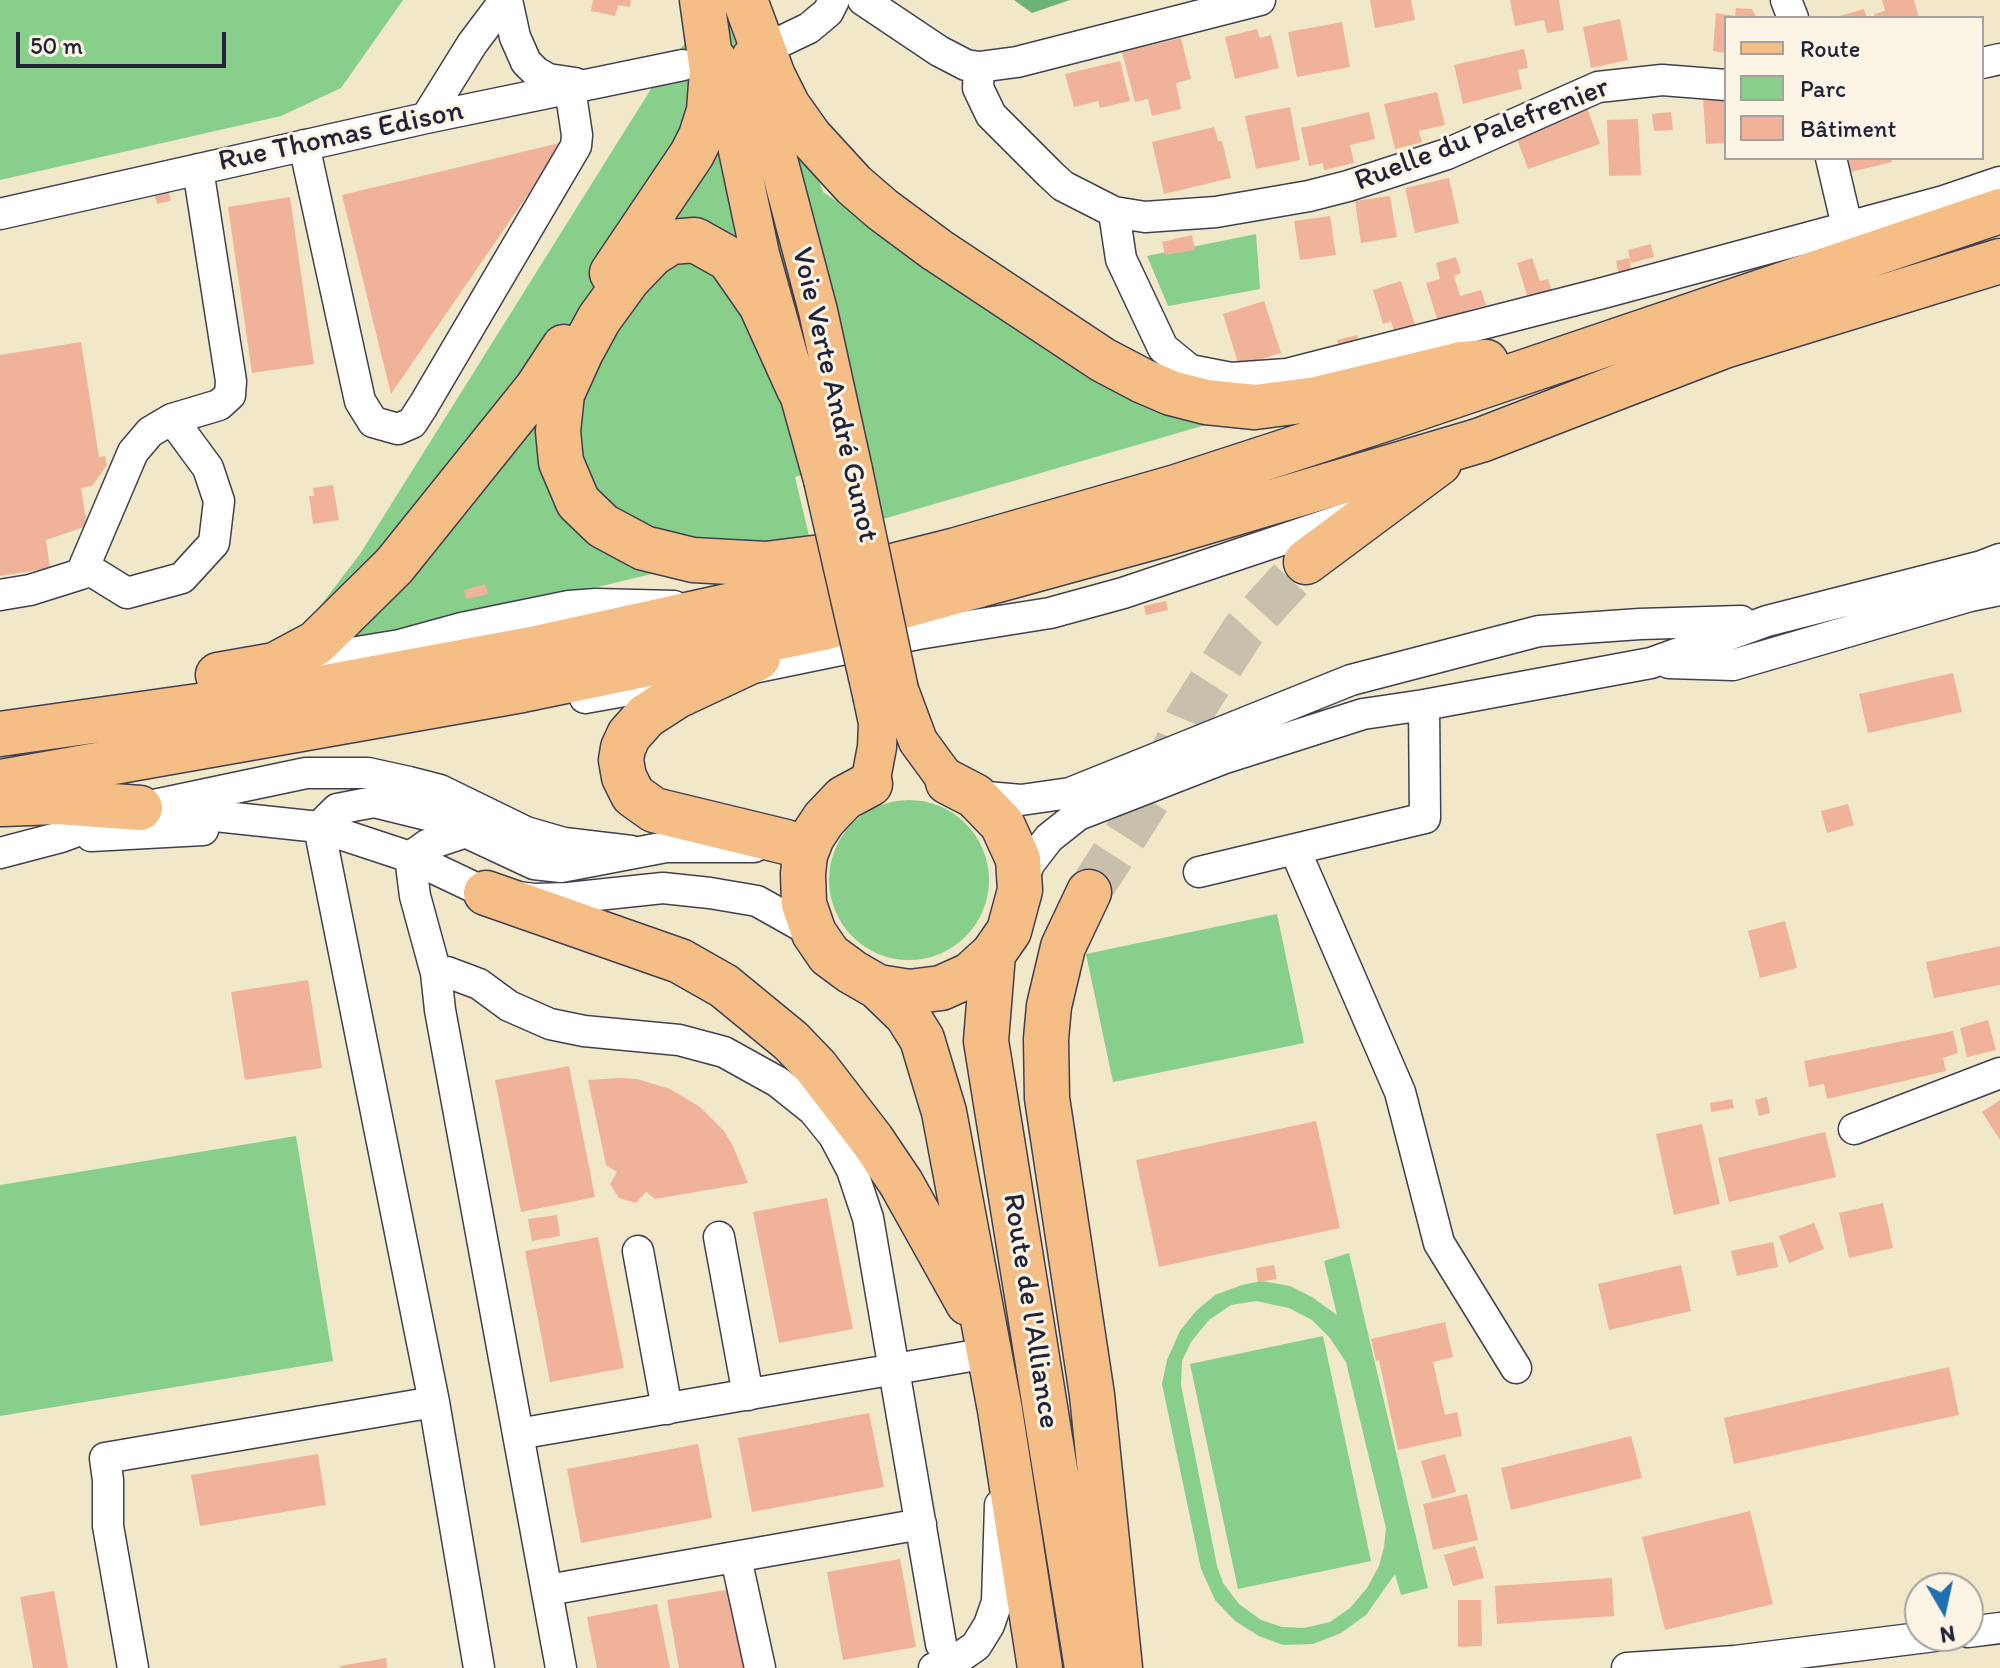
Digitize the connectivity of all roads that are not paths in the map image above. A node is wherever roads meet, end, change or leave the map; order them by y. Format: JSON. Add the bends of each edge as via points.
{"nodes":[{"id":1,"x":506,"y":0,"type":"edge"},
{"id":2,"x":703,"y":0,"type":"edge"},
{"id":3,"x":737,"y":0,"type":"edge"},
{"id":4,"x":745,"y":0,"type":"edge"},
{"id":5,"x":834,"y":0,"type":"edge"},
{"id":6,"x":863,"y":0,"type":"edge"},
{"id":7,"x":1260,"y":0,"type":"edge"},
{"id":8,"x":784,"y":40,"type":"dead end"},
{"id":9,"x":683,"y":65,"type":"dead end"},
{"id":10,"x":979,"y":67,"type":"junction"},
{"id":11,"x":1724,"y":85,"type":"edge"},
{"id":12,"x":579,"y":86,"type":"junction"},
{"id":13,"x":426,"y":118,"type":"junction"},
{"id":14,"x":304,"y":145,"type":"junction"},
{"id":15,"x":1831,"y":160,"type":"edge"},
{"id":16,"x":198,"y":169,"type":"junction"},
{"id":17,"x":1997,"y":202,"type":"edge"},
{"id":18,"x":1114,"y":212,"type":"junction"},
{"id":19,"x":0,"y":214,"type":"edge"},
{"id":20,"x":1847,"y":226,"type":"junction"},
{"id":21,"x":2000,"y":261,"type":"edge"},
{"id":22,"x":1486,"y":362,"type":"junction"},
{"id":23,"x":799,"y":389,"type":"junction"},
{"id":24,"x":1596,"y":394,"type":"junction"},
{"id":25,"x":172,"y":419,"type":"junction"},
{"id":26,"x":1464,"y":445,"type":"junction"},
{"id":27,"x":838,"y":475,"type":"junction"},
{"id":28,"x":1382,"y":506,"type":"junction"},
{"id":29,"x":2000,"y":559,"type":"edge"},
{"id":30,"x":1306,"y":562,"type":"tunnel mouth"},
{"id":31,"x":85,"y":567,"type":"junction"},
{"id":32,"x":2000,"y":590,"type":"edge"},
{"id":33,"x":0,"y":595,"type":"edge"},
{"id":34,"x":720,"y":608,"type":"junction"},
{"id":35,"x":1767,"y":621,"type":"junction"},
{"id":36,"x":823,"y":628,"type":"junction"},
{"id":37,"x":1539,"y":631,"type":"junction"},
{"id":38,"x":1508,"y":639,"type":"junction"},
{"id":39,"x":1651,"y":663,"type":"junction"},
{"id":40,"x":275,"y":665,"type":"junction"},
{"id":41,"x":727,"y":673,"type":"junction"},
{"id":42,"x":1531,"y":684,"type":"junction"},
{"id":43,"x":886,"y":694,"type":"junction"},
{"id":44,"x":1424,"y":705,"type":"junction"},
{"id":45,"x":0,"y":716,"type":"edge"},
{"id":46,"x":0,"y":734,"type":"edge"},
{"id":47,"x":56,"y":772,"type":"junction"},
{"id":48,"x":0,"y":782,"type":"edge"},
{"id":49,"x":870,"y":784,"type":"joint"},
{"id":50,"x":961,"y":789,"type":"junction"},
{"id":51,"x":0,"y":804,"type":"edge"},
{"id":52,"x":140,"y":808,"type":"junction"},
{"id":53,"x":287,"y":825,"type":"junction"},
{"id":54,"x":319,"y":827,"type":"junction"},
{"id":55,"x":466,"y":832,"type":"junction"},
{"id":56,"x":61,"y":837,"type":"junction"},
{"id":57,"x":799,"y":840,"type":"junction"},
{"id":58,"x":1295,"y":850,"type":"junction"},
{"id":59,"x":631,"y":851,"type":"junction"},
{"id":60,"x":0,"y":853,"type":"edge"},
{"id":61,"x":410,"y":857,"type":"junction"},
{"id":62,"x":1199,"y":872,"type":"dead end"},
{"id":63,"x":1020,"y":890,"type":"junction"},
{"id":64,"x":1089,"y":892,"type":"tunnel mouth"},
{"id":65,"x":486,"y":893,"type":"junction"},
{"id":66,"x":814,"y":933,"type":"junction"},
{"id":67,"x":993,"y":954,"type":"junction"},
{"id":68,"x":436,"y":973,"type":"junction"},
{"id":69,"x":878,"y":987,"type":"junction"},
{"id":70,"x":2000,"y":1073,"type":"edge"},
{"id":71,"x":1854,"y":1129,"type":"dead end"},
{"id":72,"x":719,"y":1237,"type":"dead end"},
{"id":73,"x":638,"y":1251,"type":"dead end"},
{"id":74,"x":986,"y":1341,"type":"junction"},
{"id":75,"x":1516,"y":1368,"type":"dead end"},
{"id":76,"x":894,"y":1370,"type":"junction"},
{"id":77,"x":748,"y":1395,"type":"junction"},
{"id":78,"x":434,"y":1402,"type":"junction"},
{"id":79,"x":667,"y":1409,"type":"junction"},
{"id":80,"x":1000,"y":1410,"type":"junction"},
{"id":81,"x":518,"y":1434,"type":"junction"},
{"id":82,"x":921,"y":1524,"type":"junction"},
{"id":83,"x":736,"y":1558,"type":"junction"},
{"id":84,"x":548,"y":1590,"type":"junction"},
{"id":85,"x":1904,"y":1640,"type":"edge"},
{"id":86,"x":937,"y":1656,"type":"edge"},
{"id":87,"x":1735,"y":1664,"type":"edge"},
{"id":88,"x":133,"y":1668,"type":"edge"},
{"id":89,"x":479,"y":1668,"type":"edge"},
{"id":90,"x":561,"y":1668,"type":"edge"},
{"id":91,"x":760,"y":1668,"type":"edge"},
{"id":92,"x":1040,"y":1668,"type":"edge"},
{"id":93,"x":1087,"y":1668,"type":"edge"},
{"id":94,"x":1120,"y":1668,"type":"edge"},
{"id":95,"x":1627,"y":1668,"type":"edge"}],
"edges":[{"from":1,"to":12,"type":"street","via":[[520,52],[536,72]]},
{"from":1,"to":13,"type":"street"},
{"from":2,"to":23,"type":"main road","name":"Voie Verte André Gunot","via":[[760,254]]},
{"from":2,"to":40,"type":"highway","via":[[712,91],[692,154],[537,388],[394,566],[316,643]]},
{"from":3,"to":27,"type":"main road","name":"Voie Verte André Gunot","via":[[818,311]]},
{"from":4,"to":22,"type":"highway","via":[[788,106],[854,185],[937,250],[1143,381],[1206,402],[1255,407],[1317,399]]},
{"from":5,"to":8,"type":"street","via":[[819,20]]},
{"from":6,"to":10,"type":"street","via":[[939,51]]},
{"from":7,"to":10,"type":"street"},
{"from":9,"to":12,"type":"street","name":"Rue Thomas Edison"},
{"from":10,"to":18,"type":"street","name":"Ruelle du Palefrenier","via":[[978,88],[991,115],[1063,186]]},
{"from":11,"to":18,"type":"street","name":"Ruelle du Palefrenier","via":[[1662,80],[1598,87],[1447,154],[1309,196],[1194,215]]},
{"from":12,"to":13,"type":"street","name":"Rue Thomas Edison"},
{"from":12,"to":14,"type":"street","via":[[576,146],[423,406],[412,423],[398,429],[373,422],[360,401]]},
{"from":13,"to":14,"type":"street","name":"Rue Thomas Edison"},
{"from":14,"to":16,"type":"street","name":"Rue Thomas Edison"},
{"from":15,"to":20,"type":"street"},
{"from":16,"to":19,"type":"street","name":"Rue Thomas Edison"},
{"from":16,"to":25,"type":"street","via":[[230,395],[219,405]]},
{"from":17,"to":20,"type":"street","via":[[1944,201]]},
{"from":17,"to":22,"type":"highway"},
{"from":17,"to":34,"type":"highway","via":[[1391,417],[1176,487],[956,550]]},
{"from":18,"to":20,"type":"street","via":[[1121,259],[1163,348],[1190,370],[1231,378],[1287,374]]},
{"from":21,"to":24,"type":"highway","via":[[1724,346]]},
{"from":22,"to":23,"type":"highway","via":[[971,522],[828,557],[766,564],[693,560],[644,548],[603,526],[578,502],[561,462],[562,394],[581,352],[628,279],[671,242],[695,240],[729,259],[761,305]]},
{"from":23,"to":27,"type":"main road","name":"Voie Verte André Gunot"},
{"from":24,"to":26,"type":"highway"},
{"from":24,"to":28,"type":"street"},
{"from":25,"to":31,"type":"street","via":[[150,432],[133,452]]},
{"from":25,"to":31,"type":"street","via":[[208,468],[219,501],[214,543],[182,578],[127,593]]},
{"from":26,"to":28,"type":"highway"},
{"from":26,"to":36,"type":"highway"},
{"from":27,"to":43,"type":"main road","name":"Voie Verte André Gunot","bridge":true},
{"from":28,"to":30,"type":"highway"},
{"from":28,"to":41,"type":"street","via":[[1050,613]]},
{"from":29,"to":35,"type":"street"},
{"from":31,"to":33,"type":"street","via":[[73,578]]},
{"from":32,"to":39,"type":"street","via":[[1733,665]]},
{"from":34,"to":40,"type":"street","via":[[569,606],[400,645]]},
{"from":34,"to":46,"type":"highway","via":[[305,691]]},
{"from":35,"to":37,"type":"street"},
{"from":35,"to":39,"type":"street"},
{"from":36,"to":41,"type":"highway"},
{"from":36,"to":47,"type":"highway","via":[[522,690]]},
{"from":37,"to":38,"type":"street"},
{"from":37,"to":42,"type":"street","via":[[1552,642],[1557,664]]},
{"from":38,"to":42,"type":"street","via":[[1498,665],[1507,677]]},
{"from":38,"to":50,"type":"street","via":[[1351,680],[1070,793],[1021,800]]},
{"from":39,"to":42,"type":"street"},
{"from":40,"to":45,"type":"highway"},
{"from":41,"to":47,"type":"street","via":[[233,761]]},
{"from":41,"to":57,"type":"highway","via":[[646,716],[623,748],[624,777],[633,795],[654,810]]},
{"from":42,"to":44,"type":"street"},
{"from":43,"to":49,"type":"main road","name":"Voie Verte André Gunot"},
{"from":43,"to":50,"type":"main road","name":"Voie Verte André Gunot","via":[[918,741]]},
{"from":44,"to":58,"type":"street","via":[[1425,818]]},
{"from":44,"to":63,"type":"street","via":[[1363,714],[1222,759],[1078,815],[1049,838],[1029,864]]},
{"from":47,"to":48,"type":"highway"},
{"from":49,"to":57,"type":"highway","via":[[844,798]]},
{"from":50,"to":63,"type":"highway","via":[[997,817],[1008,833],[1018,859]]},
{"from":51,"to":52,"type":"highway"},
{"from":52,"to":53,"type":"street"},
{"from":52,"to":56,"type":"street"},
{"from":52,"to":59,"type":"street","via":[[306,773],[368,773],[440,790],[526,832],[564,843]]},
{"from":53,"to":54,"type":"street"},
{"from":53,"to":56,"type":"street"},
{"from":54,"to":55,"type":"street","via":[[337,809],[374,802],[431,816]]},
{"from":54,"to":61,"type":"street"},
{"from":54,"to":78,"type":"street"},
{"from":55,"to":59,"type":"street","via":[[534,864],[561,867]]},
{"from":55,"to":61,"type":"street","via":[[427,845]]},
{"from":56,"to":60,"type":"street"},
{"from":57,"to":59,"type":"street","via":[[739,848]]},
{"from":57,"to":66,"type":"highway","via":[[805,855],[804,904]]},
{"from":58,"to":62,"type":"street"},
{"from":58,"to":75,"type":"street","via":[[1400,1092],[1439,1243]]},
{"from":61,"to":65,"type":"street"},
{"from":61,"to":68,"type":"street"},
{"from":63,"to":67,"type":"highway","via":[[1009,931]]},
{"from":64,"to":94,"type":"highway","via":[[1063,947],[1049,1006],[1047,1098],[1092,1395]]},
{"from":65,"to":66,"type":"street","via":[[534,899],[663,888],[710,893],[757,901]]},
{"from":65,"to":74,"type":"highway","via":[[680,961],[724,986],[791,1041],[901,1183]]},
{"from":66,"to":69,"type":"highway","via":[[829,955]]},
{"from":67,"to":69,"type":"highway","via":[[970,975],[941,988],[909,992]]},
{"from":67,"to":93,"type":"highway","name":"Route de l'Alliance","via":[[986,1041]]},
{"from":68,"to":76,"type":"street","via":[[479,984],[509,1006],[550,1024],[679,1040],[724,1052],[778,1082],[813,1110],[845,1153],[865,1206]]},
{"from":68,"to":81,"type":"street"},
{"from":69,"to":74,"type":"highway","name":"Route de l'Alliance","via":[[907,1015],[931,1062]]},
{"from":70,"to":71,"type":"street"},
{"from":72,"to":77,"type":"street"},
{"from":73,"to":79,"type":"street"},
{"from":74,"to":76,"type":"street"},
{"from":74,"to":80,"type":"highway","name":"Route de l'Alliance"},
{"from":76,"to":77,"type":"street"},
{"from":76,"to":82,"type":"street"},
{"from":77,"to":79,"type":"street"},
{"from":78,"to":88,"type":"street","via":[[105,1458],[108,1526]]},
{"from":78,"to":89,"type":"street"},
{"from":79,"to":81,"type":"street"},
{"from":80,"to":86,"type":"street","via":[[997,1602],[976,1646],[960,1657]]},
{"from":80,"to":92,"type":"highway","name":"Route de l'Alliance"},
{"from":81,"to":84,"type":"street"},
{"from":82,"to":83,"type":"street"},
{"from":82,"to":86,"type":"street"},
{"from":83,"to":84,"type":"street"},
{"from":83,"to":91,"type":"street"},
{"from":84,"to":90,"type":"street"},
{"from":85,"to":87,"type":"street"},
{"from":87,"to":95,"type":"street"}]}
